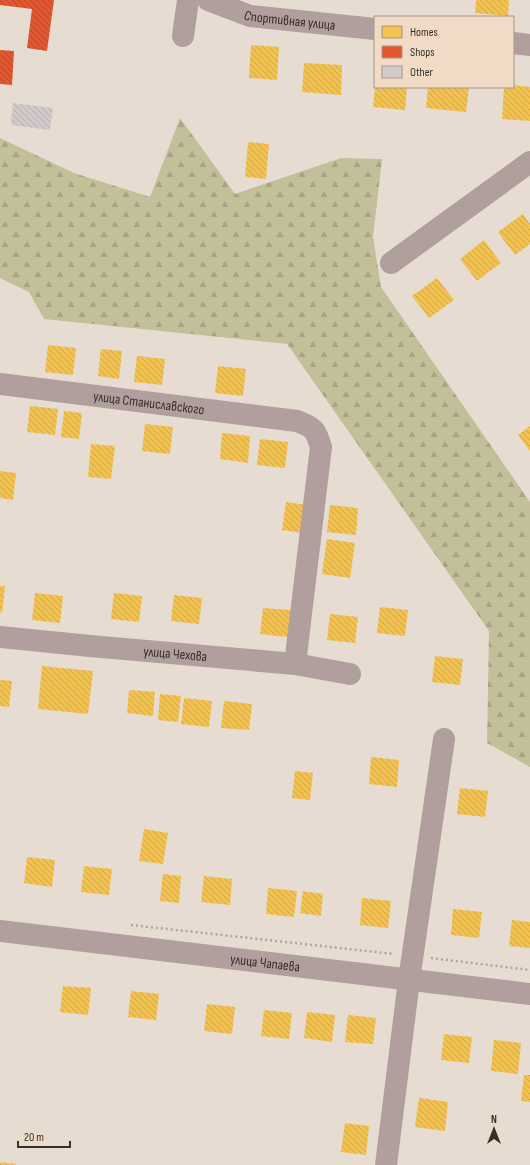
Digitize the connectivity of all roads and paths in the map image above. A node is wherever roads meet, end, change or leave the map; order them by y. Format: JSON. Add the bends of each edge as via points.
{"nodes":[{"id":1,"x":188,"y":0,"type":"edge"},
{"id":2,"x":208,"y":0,"type":"edge"},
{"id":3,"x":374,"y":29,"type":"edge"},
{"id":4,"x":183,"y":36,"type":"dead end"},
{"id":5,"x":514,"y":43,"type":"edge"},
{"id":6,"x":530,"y":45,"type":"edge"},
{"id":7,"x":530,"y":162,"type":"edge"},
{"id":8,"x":391,"y":263,"type":"dead end"},
{"id":9,"x":0,"y":384,"type":"edge"},
{"id":10,"x":0,"y":637,"type":"edge"},
{"id":11,"x":295,"y":664,"type":"junction"},
{"id":12,"x":350,"y":674,"type":"dead end"},
{"id":13,"x":444,"y":739,"type":"dead end"},
{"id":14,"x":127,"y":925,"type":"dead end"},
{"id":15,"x":0,"y":931,"type":"edge"},
{"id":16,"x":413,"y":956,"type":"junction"},
{"id":17,"x":530,"y":970,"type":"edge"},
{"id":18,"x":410,"y":980,"type":"junction"},
{"id":19,"x":530,"y":994,"type":"edge"},
{"id":20,"x":386,"y":1165,"type":"edge"}],
"edges":[{"from":1,"to":4,"type":"street"},
{"from":2,"to":3,"type":"street","name":"Спортивная улица","via":[[250,16]]},
{"from":5,"to":6,"type":"street"},
{"from":7,"to":8,"type":"street"},
{"from":9,"to":11,"type":"street","name":"улица Станиславского","via":[[297,421],[311,426],[322,447]]},
{"from":10,"to":11,"type":"street","name":"улица Чехова"},
{"from":11,"to":12,"type":"street","name":"улица Чехова"},
{"from":13,"to":16,"type":"street"},
{"from":14,"to":16,"type":"path"},
{"from":15,"to":18,"type":"street","name":"улица Чапаева"},
{"from":16,"to":17,"type":"path"},
{"from":16,"to":18,"type":"street"},
{"from":18,"to":19,"type":"street","name":"улица Чапаева"},
{"from":18,"to":20,"type":"street"}]}
